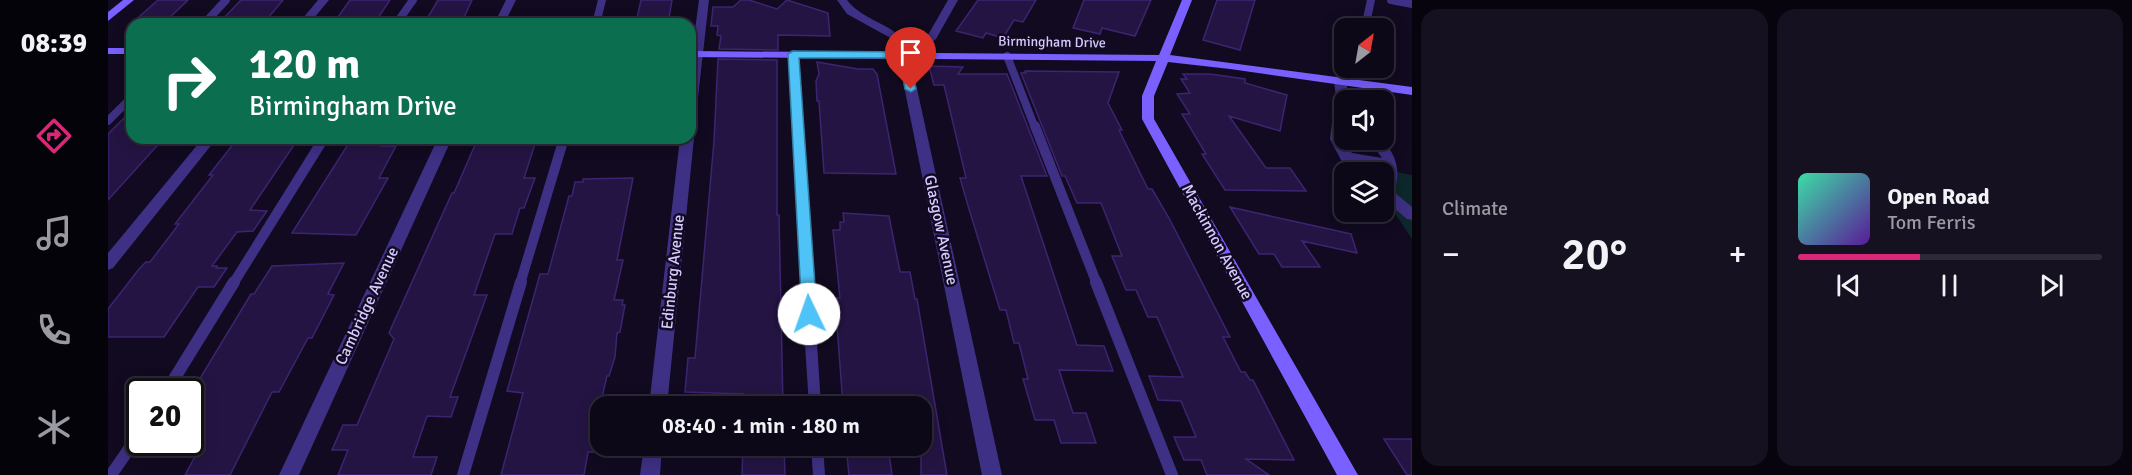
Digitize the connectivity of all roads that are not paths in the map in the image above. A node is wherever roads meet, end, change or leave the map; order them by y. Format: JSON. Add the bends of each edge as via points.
{"nodes":[{"id":1,"x":129,"y":0,"type":"edge"},
{"id":2,"x":226,"y":0,"type":"edge"},
{"id":3,"x":324,"y":0,"type":"edge"},
{"id":4,"x":412,"y":0,"type":"edge"},
{"id":5,"x":511,"y":0,"type":"edge"},
{"id":6,"x":602,"y":0,"type":"edge"},
{"id":7,"x":704,"y":0,"type":"edge"},
{"id":8,"x":842,"y":0,"type":"edge"},
{"id":9,"x":953,"y":0,"type":"edge"},
{"id":10,"x":1187,"y":0,"type":"edge"},
{"id":11,"x":1371,"y":0,"type":"edge"},
{"id":12,"x":1376,"y":0,"type":"edge"},
{"id":13,"x":1391,"y":0,"type":"edge"},
{"id":14,"x":1412,"y":4,"type":"edge"},
{"id":15,"x":108,"y":18,"type":"edge"},
{"id":16,"x":210,"y":18,"type":"edge"},
{"id":17,"x":308,"y":18,"type":"edge"},
{"id":18,"x":400,"y":18,"type":"edge"},
{"id":19,"x":502,"y":18,"type":"edge"},
{"id":20,"x":598,"y":18,"type":"edge"},
{"id":21,"x":1367,"y":18,"type":"edge"},
{"id":22,"x":696,"y":39,"type":"edge"},
{"id":23,"x":108,"y":51,"type":"edge"},
{"id":24,"x":126,"y":51,"type":"edge"},
{"id":25,"x":696,"y":54,"type":"edge"},
{"id":26,"x":793,"y":54,"type":"junction"},
{"id":27,"x":910,"y":55,"type":"junction"},
{"id":28,"x":1007,"y":56,"type":"junction"},
{"id":29,"x":1162,"y":58,"type":"junction"},
{"id":30,"x":1342,"y":78,"type":"edge"},
{"id":31,"x":1340,"y":81,"type":"junction"},
{"id":32,"x":1341,"y":90,"type":"edge"},
{"id":33,"x":1412,"y":91,"type":"edge"},
{"id":34,"x":126,"y":103,"type":"edge"},
{"id":35,"x":108,"y":121,"type":"edge"},
{"id":36,"x":205,"y":144,"type":"edge"},
{"id":37,"x":320,"y":144,"type":"edge"},
{"id":38,"x":443,"y":144,"type":"edge"},
{"id":39,"x":562,"y":144,"type":"edge"},
{"id":40,"x":686,"y":144,"type":"edge"},
{"id":41,"x":1342,"y":150,"type":"edge"},
{"id":42,"x":1346,"y":157,"type":"junction"},
{"id":43,"x":1351,"y":162,"type":"edge"},
{"id":44,"x":1377,"y":162,"type":"edge"},
{"id":45,"x":1394,"y":201,"type":"edge"},
{"id":46,"x":1412,"y":215,"type":"edge"},
{"id":47,"x":108,"y":264,"type":"edge"},
{"id":48,"x":175,"y":378,"type":"edge"},
{"id":49,"x":659,"y":396,"type":"edge"},
{"id":50,"x":814,"y":396,"type":"edge"},
{"id":51,"x":126,"y":453,"type":"edge"},
{"id":52,"x":652,"y":456,"type":"edge"},
{"id":53,"x":818,"y":456,"type":"edge"},
{"id":54,"x":111,"y":475,"type":"edge"},
{"id":55,"x":289,"y":475,"type":"edge"},
{"id":56,"x":463,"y":475,"type":"edge"},
{"id":57,"x":650,"y":475,"type":"edge"},
{"id":58,"x":819,"y":475,"type":"edge"},
{"id":59,"x":992,"y":475,"type":"edge"},
{"id":60,"x":1172,"y":475,"type":"edge"},
{"id":61,"x":1348,"y":475,"type":"edge"}],
"edges":[{"from":1,"to":15,"type":"main road"},
{"from":2,"to":16,"type":"lane"},
{"from":3,"to":17,"type":"street"},
{"from":4,"to":18,"type":"lane"},
{"from":5,"to":19,"type":"street"},
{"from":6,"to":20,"type":"lane"},
{"from":7,"to":22,"type":"street"},
{"from":8,"to":27,"type":"street","via":[[852,12],[900,39]]},
{"from":9,"to":27,"type":"street","via":[[932,37]]},
{"from":10,"to":29,"type":"main road","name":"Mackinnon Avenue"},
{"from":11,"to":12,"type":"lane"},
{"from":11,"to":21,"type":"lane"},
{"from":13,"to":14,"type":"lane"},
{"from":23,"to":24,"type":"main road"},
{"from":25,"to":26,"type":"main road","name":"Birmingham Drive"},
{"from":26,"to":27,"type":"main road","name":"Birmingham Drive"},
{"from":26,"to":50,"type":"lane"},
{"from":27,"to":28,"type":"main road","name":"Birmingham Drive"},
{"from":27,"to":59,"type":"street","name":"Glasgow Avenue","via":[[906,66]]},
{"from":28,"to":29,"type":"main road","name":"Birmingham Drive"},
{"from":28,"to":60,"type":"lane"},
{"from":29,"to":31,"type":"main road","name":"Birmingham Drive"},
{"from":29,"to":61,"type":"main road","name":"Mackinnon Avenue","via":[[1148,96],[1148,119]]},
{"from":30,"to":31,"type":"lane"},
{"from":31,"to":32,"type":"street"},
{"from":31,"to":33,"type":"main road","name":"Birmingham Drive"},
{"from":34,"to":35,"type":"lane"},
{"from":36,"to":47,"type":"street"},
{"from":37,"to":48,"type":"lane"},
{"from":38,"to":55,"type":"street","name":"Cambridge Avenue"},
{"from":39,"to":56,"type":"lane"},
{"from":40,"to":49,"type":"street","name":"Edinburg Avenue"},
{"from":41,"to":42,"type":"street"},
{"from":42,"to":43,"type":"street"},
{"from":42,"to":44,"type":"street"},
{"from":45,"to":46,"type":"street"},
{"from":51,"to":54,"type":"lane"},
{"from":52,"to":57,"type":"street"},
{"from":53,"to":58,"type":"lane"}]}
